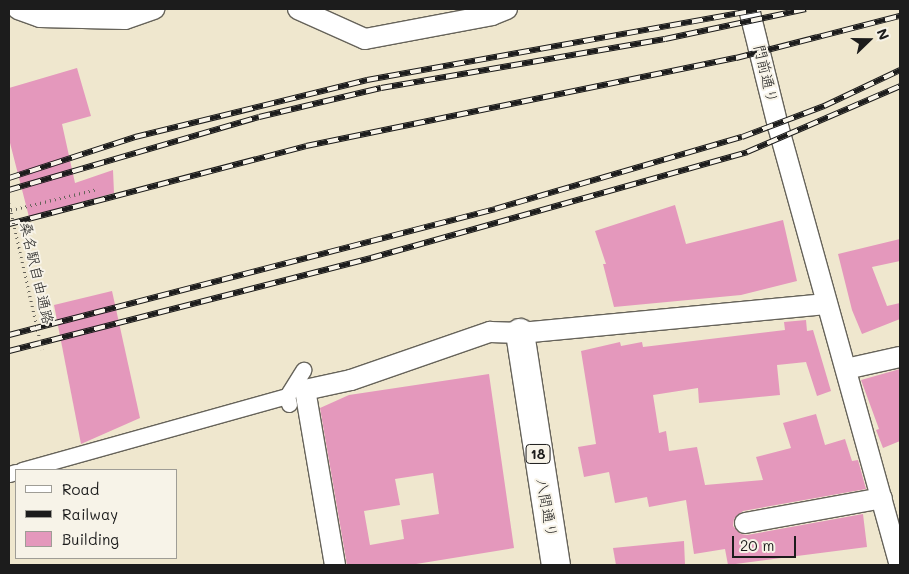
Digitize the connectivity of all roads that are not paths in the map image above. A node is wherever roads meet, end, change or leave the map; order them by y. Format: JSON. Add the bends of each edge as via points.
{"nodes":[{"id":1,"x":18,"y":9,"type":"edge"},
{"id":2,"x":154,"y":9,"type":"edge"},
{"id":3,"x":298,"y":9,"type":"edge"},
{"id":4,"x":507,"y":9,"type":"edge"},
{"id":5,"x":749,"y":9,"type":"edge"},
{"id":6,"x":827,"y":304,"type":"junction"},
{"id":7,"x":520,"y":333,"type":"junction"},
{"id":8,"x":900,"y":357,"type":"edge"},
{"id":9,"x":846,"y":368,"type":"junction"},
{"id":10,"x":303,"y":370,"type":"dead end"},
{"id":11,"x":26,"y":469,"type":"edge"},
{"id":12,"x":882,"y":498,"type":"junction"},
{"id":13,"x":745,"y":523,"type":"dead end"},
{"id":14,"x":335,"y":565,"type":"edge"},
{"id":15,"x":556,"y":565,"type":"edge"},
{"id":16,"x":900,"y":565,"type":"edge"}],
"edges":[{"from":1,"to":2,"type":"street","via":[[40,16],[125,19]]},
{"from":3,"to":4,"type":"street","via":[[365,39],[492,15]]},
{"from":5,"to":6,"type":"street","name":"門前通り"},
{"from":6,"to":7,"type":"street"},
{"from":6,"to":9,"type":"street","name":"門前通り"},
{"from":7,"to":14,"type":"street","via":[[490,332],[351,380],[305,390]]},
{"from":7,"to":15,"type":"main road","name":"八間通り","number":"18"},
{"from":8,"to":9,"type":"street"},
{"from":9,"to":12,"type":"street","name":"門前通り"},
{"from":10,"to":11,"type":"street","via":[[288,400]]},
{"from":12,"to":13,"type":"street"},
{"from":12,"to":16,"type":"street","name":"門前通り"}]}
